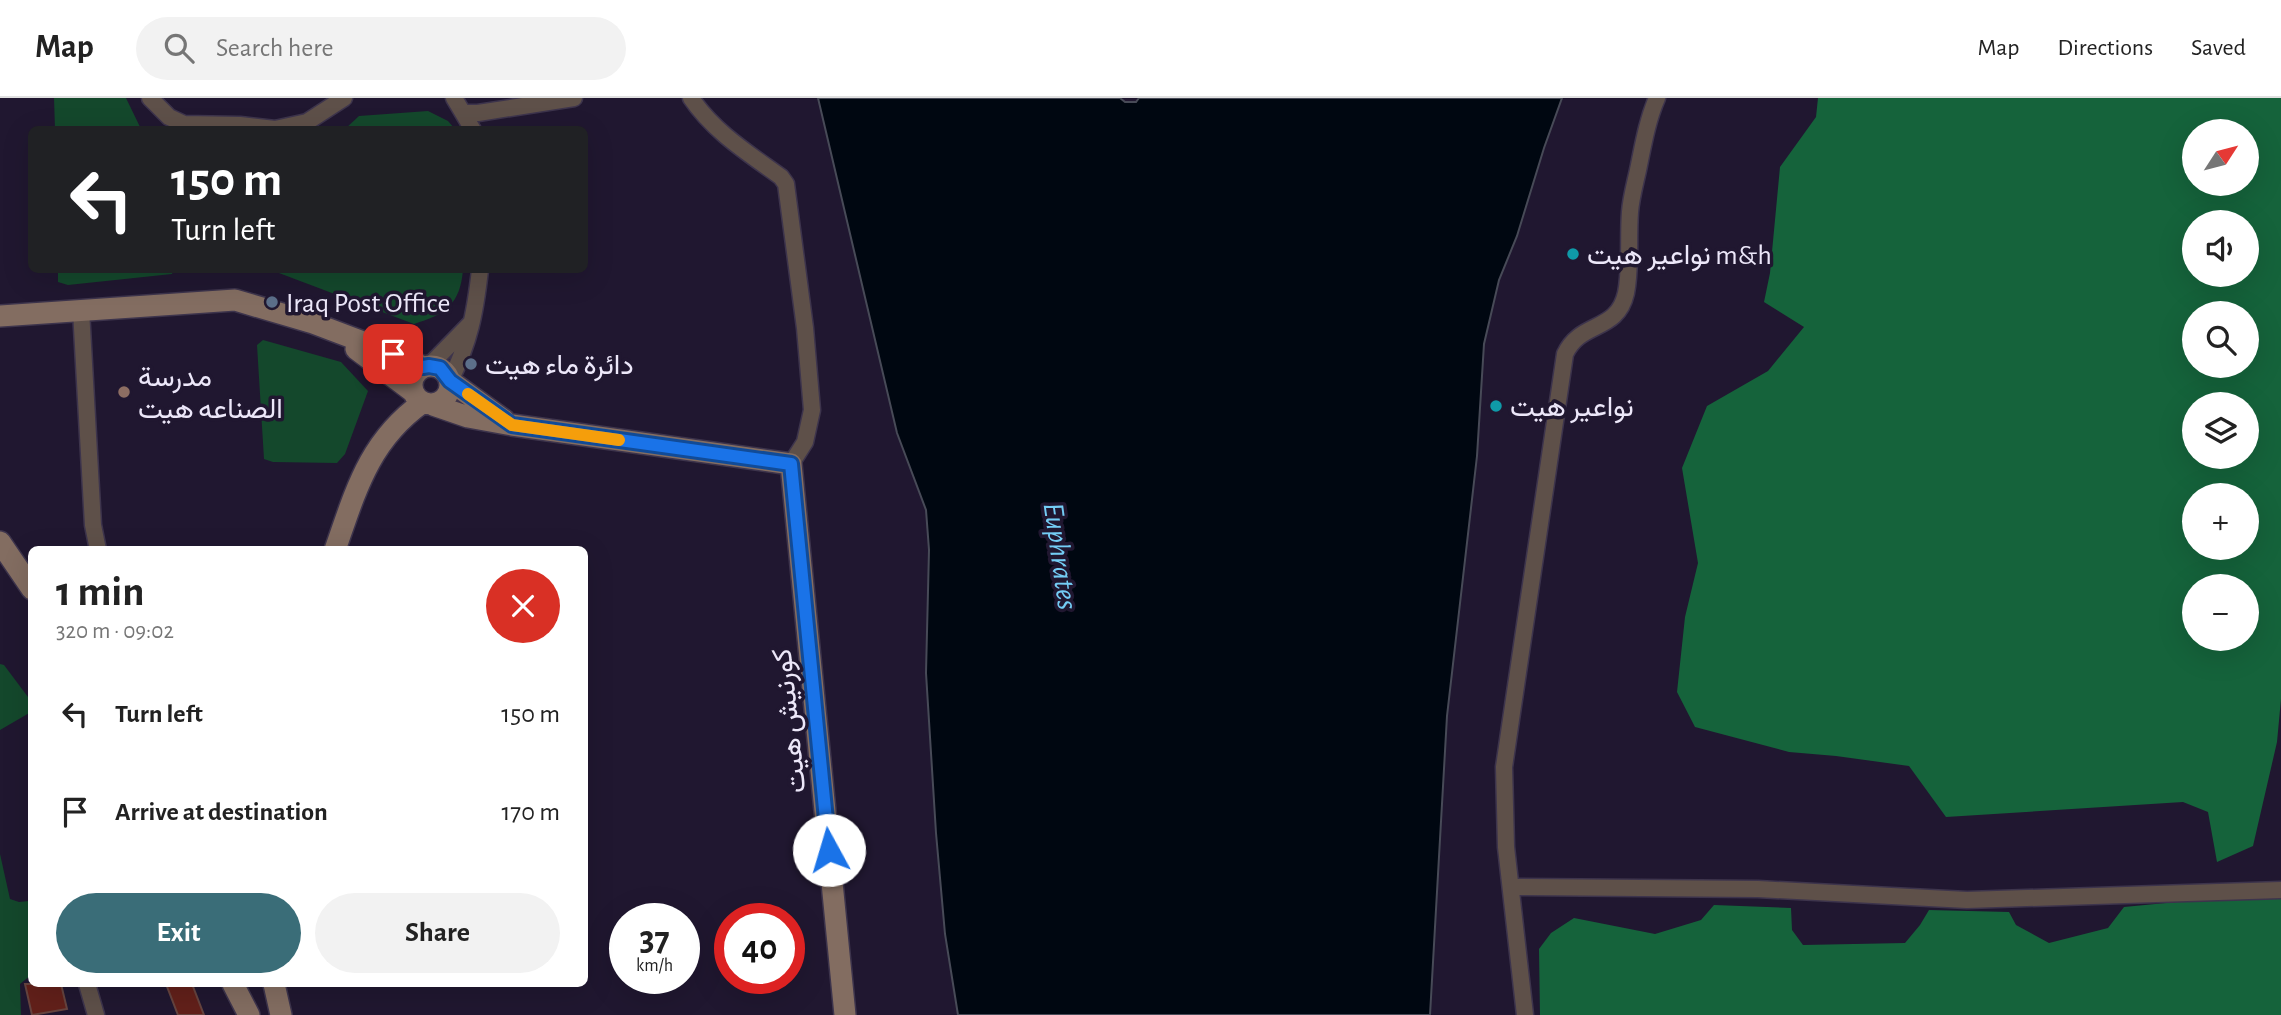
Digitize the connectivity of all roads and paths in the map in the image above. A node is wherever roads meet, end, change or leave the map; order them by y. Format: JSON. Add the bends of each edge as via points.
{"nodes":[{"id":1,"x":150,"y":98,"type":"edge"},
{"id":2,"x":344,"y":98,"type":"edge"},
{"id":3,"x":454,"y":98,"type":"edge"},
{"id":4,"x":574,"y":98,"type":"edge"},
{"id":5,"x":691,"y":98,"type":"edge"},
{"id":6,"x":1657,"y":98,"type":"edge"},
{"id":7,"x":464,"y":113,"type":"junction"},
{"id":8,"x":249,"y":126,"type":"edge"},
{"id":9,"x":289,"y":126,"type":"edge"},
{"id":10,"x":471,"y":126,"type":"edge"},
{"id":11,"x":480,"y":273,"type":"edge"},
{"id":12,"x":81,"y":310,"type":"junction"},
{"id":13,"x":0,"y":316,"type":"edge"},
{"id":14,"x":474,"y":319,"type":"junction"},
{"id":15,"x":335,"y":333,"type":"junction"},
{"id":16,"x":426,"y":367,"type":"junction"},
{"id":17,"x":450,"y":381,"type":"junction"},
{"id":18,"x":422,"y":400,"type":"junction"},
{"id":19,"x":512,"y":425,"type":"junction"},
{"id":20,"x":791,"y":464,"type":"junction"},
{"id":21,"x":0,"y":542,"type":"edge"},
{"id":22,"x":97,"y":546,"type":"edge"},
{"id":23,"x":337,"y":546,"type":"edge"},
{"id":24,"x":28,"y":583,"type":"edge"},
{"id":25,"x":1511,"y":887,"type":"junction"},
{"id":26,"x":2281,"y":890,"type":"edge"},
{"id":27,"x":89,"y":987,"type":"edge"},
{"id":28,"x":234,"y":987,"type":"edge"},
{"id":29,"x":275,"y":987,"type":"edge"},
{"id":30,"x":96,"y":1015,"type":"edge"},
{"id":31,"x":248,"y":1015,"type":"edge"},
{"id":32,"x":281,"y":1015,"type":"edge"},
{"id":33,"x":845,"y":1015,"type":"edge"},
{"id":34,"x":1525,"y":1015,"type":"edge"}],
"edges":[{"from":1,"to":8,"type":"street","via":[[169,117],[184,124]]},
{"from":2,"to":9,"type":"street","via":[[307,122]]},
{"from":3,"to":7,"type":"street"},
{"from":4,"to":7,"type":"street"},
{"from":5,"to":20,"type":"street","via":[[723,136],[786,184],[812,410],[805,442]]},
{"from":6,"to":25,"type":"street","via":[[1630,209],[1626,293],[1611,321],[1579,334],[1565,354],[1504,767]]},
{"from":7,"to":10,"type":"street"},
{"from":11,"to":14,"type":"street"},
{"from":12,"to":13,"type":"street"},
{"from":12,"to":15,"type":"street","via":[[235,299]]},
{"from":12,"to":22,"type":"street"},
{"from":14,"to":16,"type":"street"},
{"from":14,"to":17,"type":"street"},
{"from":15,"to":16,"type":"street"},
{"from":15,"to":18,"type":"street"},
{"from":16,"to":17,"type":"street","via":[[440,368]]},
{"from":16,"to":18,"type":"street","via":[[414,374],[411,385]]},
{"from":17,"to":18,"type":"street","via":[[447,397]]},
{"from":17,"to":19,"type":"street"},
{"from":18,"to":19,"type":"street","via":[[452,413]]},
{"from":18,"to":23,"type":"street","via":[[370,458]]},
{"from":19,"to":20,"type":"street"},
{"from":20,"to":33,"type":"street","name":"كورنيش هيت"},
{"from":21,"to":24,"type":"street"},
{"from":25,"to":26,"type":"street","via":[[1758,889],[1967,900]]},
{"from":25,"to":34,"type":"street"},
{"from":27,"to":30,"type":"street"},
{"from":28,"to":31,"type":"street"},
{"from":29,"to":32,"type":"street"}]}
